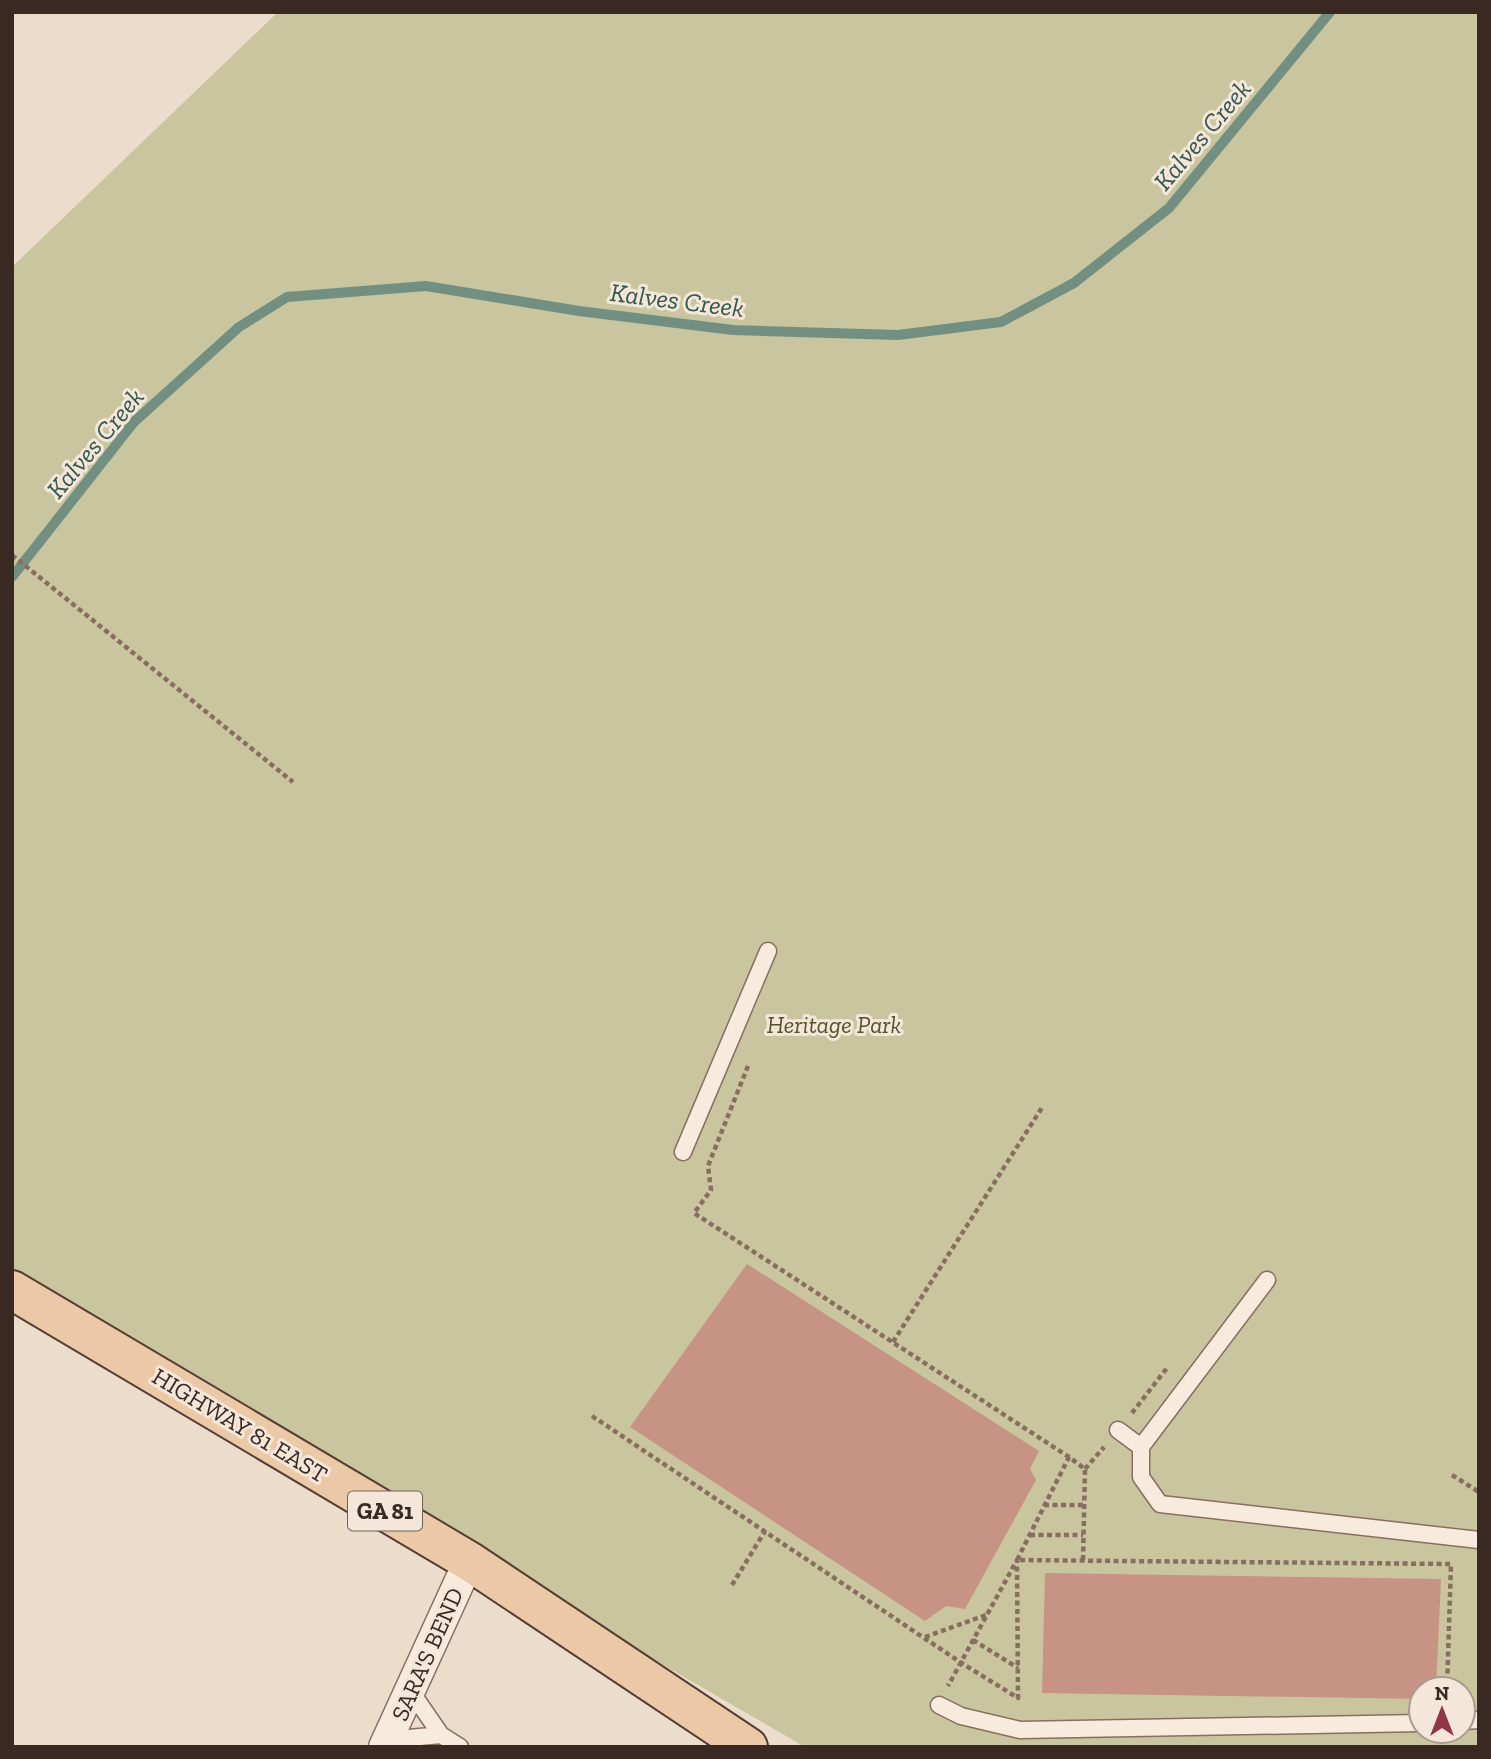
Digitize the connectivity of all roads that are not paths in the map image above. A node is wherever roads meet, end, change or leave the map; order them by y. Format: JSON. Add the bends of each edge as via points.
{"nodes":[{"id":1,"x":768,"y":951,"type":"dead end"},
{"id":2,"x":684,"y":1152,"type":"dead end"},
{"id":3,"x":1267,"y":1280,"type":"dead end"},
{"id":4,"x":12,"y":1290,"type":"edge"},
{"id":5,"x":1118,"y":1430,"type":"road end"},
{"id":6,"x":1141,"y":1447,"type":"junction"},
{"id":7,"x":1479,"y":1541,"type":"edge"},
{"id":8,"x":469,"y":1561,"type":"junction"},
{"id":9,"x":410,"y":1690,"type":"junction"},
{"id":10,"x":939,"y":1705,"type":"dead end"},
{"id":11,"x":1407,"y":1723,"type":"edge"},
{"id":12,"x":441,"y":1735,"type":"junction"},
{"id":13,"x":386,"y":1744,"type":"edge"},
{"id":14,"x":460,"y":1747,"type":"edge"},
{"id":15,"x":748,"y":1747,"type":"edge"}],
"edges":[{"from":1,"to":2,"type":"lane"},
{"from":3,"to":6,"type":"lane"},
{"from":4,"to":8,"type":"main road","name":"HIGHWAY 81 EAST","number":"GA 81"},
{"from":5,"to":6,"type":"lane"},
{"from":6,"to":7,"type":"lane","via":[[1141,1477],[1160,1504]]},
{"from":8,"to":9,"type":"street","name":"SARA'S BEND"},
{"from":8,"to":15,"type":"main road","name":"HIGHWAY 81 EAST","number":"GA 81"},
{"from":9,"to":12,"type":"lane"},
{"from":9,"to":13,"type":"street","name":"SARA'S BEND"},
{"from":10,"to":11,"type":"lane","via":[[961,1716],[1020,1730]]},
{"from":12,"to":13,"type":"lane"},
{"from":12,"to":14,"type":"lane"}]}
